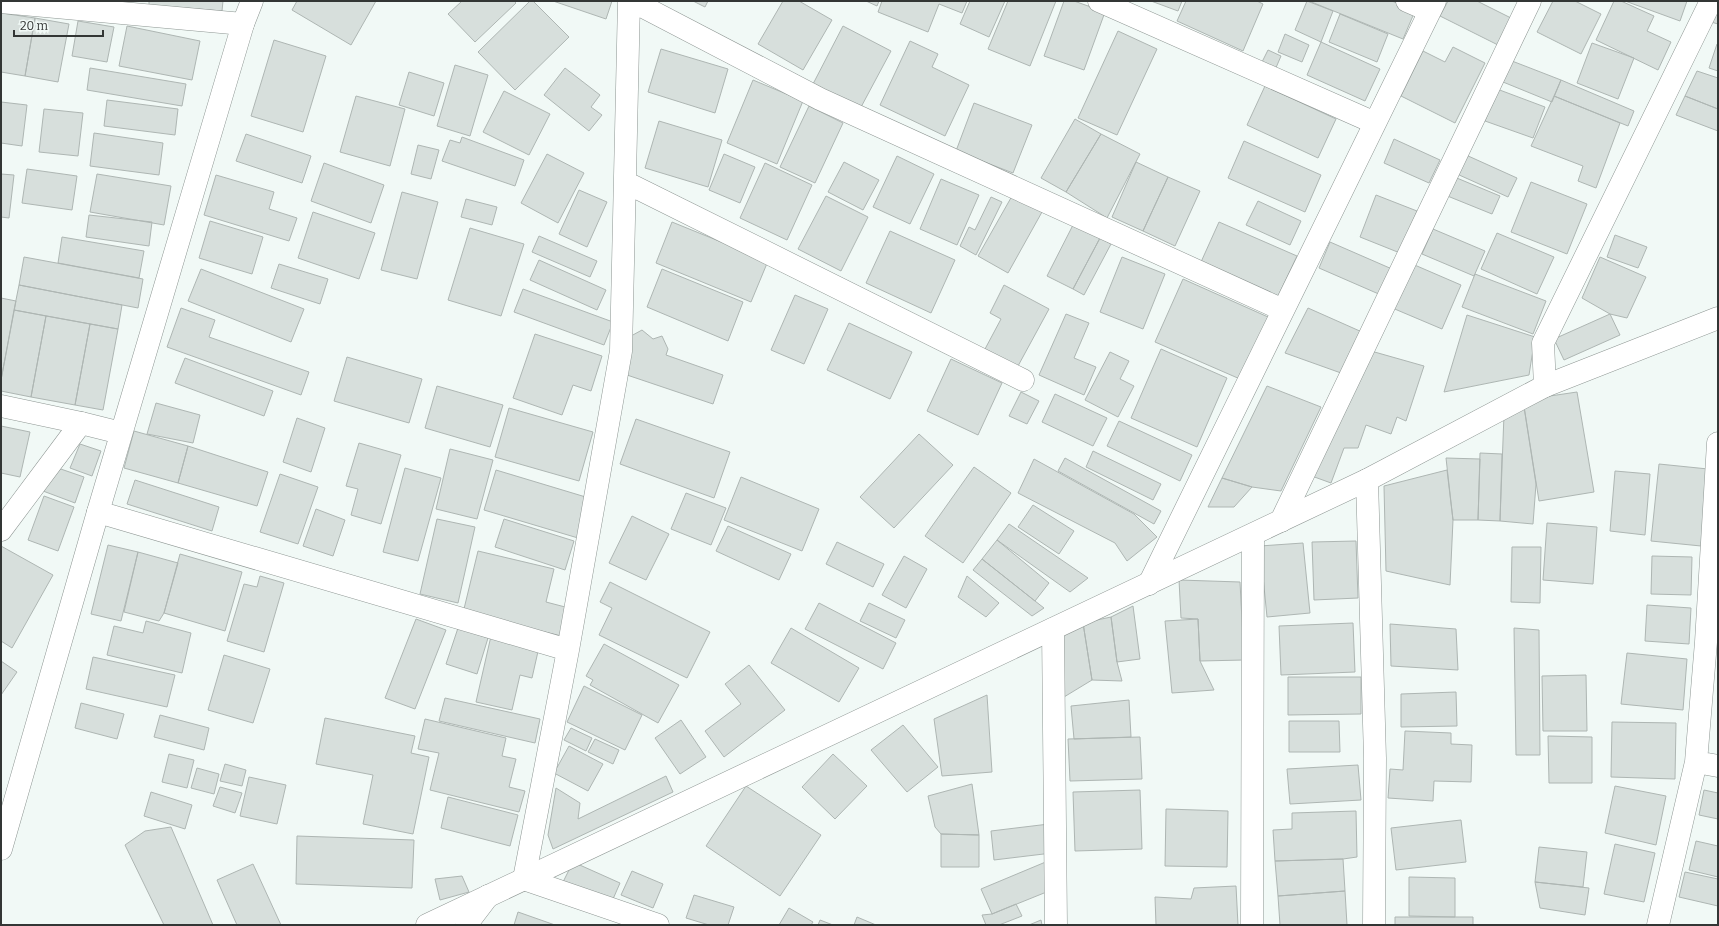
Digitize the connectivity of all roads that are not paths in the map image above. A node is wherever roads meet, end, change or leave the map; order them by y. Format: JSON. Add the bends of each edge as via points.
{"nodes":[{"id":1,"x":252,"y":1,"type":"edge"},
{"id":2,"x":630,"y":1,"type":"edge"},
{"id":3,"x":1099,"y":1,"type":"edge"},
{"id":4,"x":1407,"y":1,"type":"edge"},
{"id":5,"x":1530,"y":1,"type":"edge"},
{"id":6,"x":1711,"y":1,"type":"edge"},
{"id":7,"x":1,"y":2,"type":"edge"},
{"id":8,"x":1432,"y":6,"type":"edge"},
{"id":9,"x":243,"y":24,"type":"junction"},
{"id":10,"x":1375,"y":123,"type":"junction"},
{"id":11,"x":625,"y":182,"type":"junction"},
{"id":12,"x":1283,"y":310,"type":"junction"},
{"id":13,"x":1718,"y":318,"type":"edge"},
{"id":14,"x":1023,"y":380,"type":"dead end"},
{"id":15,"x":1545,"y":386,"type":"junction"},
{"id":16,"x":1,"y":406,"type":"edge"},
{"id":17,"x":81,"y":423,"type":"junction"},
{"id":18,"x":121,"y":433,"type":"junction"},
{"id":19,"x":1718,"y":443,"type":"edge"},
{"id":20,"x":1367,"y":480,"type":"junction"},
{"id":21,"x":98,"y":512,"type":"junction"},
{"id":22,"x":1281,"y":522,"type":"junction"},
{"id":23,"x":1,"y":530,"type":"edge"},
{"id":24,"x":1253,"y":535,"type":"junction"},
{"id":25,"x":1149,"y":584,"type":"junction"},
{"id":26,"x":1053,"y":629,"type":"junction"},
{"id":27,"x":568,"y":650,"type":"junction"},
{"id":28,"x":1696,"y":762,"type":"junction"},
{"id":29,"x":1718,"y":766,"type":"edge"},
{"id":30,"x":1,"y":849,"type":"edge"},
{"id":31,"x":524,"y":879,"type":"junction"},
{"id":32,"x":488,"y":896,"type":"junction"},
{"id":33,"x":427,"y":925,"type":"edge"},
{"id":34,"x":466,"y":925,"type":"edge"},
{"id":35,"x":658,"y":925,"type":"edge"},
{"id":36,"x":1056,"y":925,"type":"edge"},
{"id":37,"x":1252,"y":925,"type":"edge"},
{"id":38,"x":1374,"y":925,"type":"edge"},
{"id":39,"x":1658,"y":925,"type":"edge"}],
"edges":[{"from":1,"to":9,"type":"street"},
{"from":2,"to":11,"type":"street"},
{"from":2,"to":12,"type":"street","via":[[820,99]]},
{"from":3,"to":10,"type":"street"},
{"from":4,"to":8,"type":"street"},
{"from":5,"to":22,"type":"street"},
{"from":6,"to":15,"type":"street","via":[[1543,342]]},
{"from":7,"to":9,"type":"street"},
{"from":8,"to":10,"type":"street"},
{"from":9,"to":18,"type":"street"},
{"from":10,"to":12,"type":"street"},
{"from":11,"to":14,"type":"street"},
{"from":11,"to":27,"type":"street","via":[[621,351]]},
{"from":12,"to":25,"type":"street"},
{"from":13,"to":15,"type":"street"},
{"from":15,"to":20,"type":"street"},
{"from":16,"to":17,"type":"street"},
{"from":17,"to":18,"type":"street"},
{"from":17,"to":23,"type":"street"},
{"from":18,"to":21,"type":"street"},
{"from":19,"to":28,"type":"street"},
{"from":20,"to":22,"type":"street"},
{"from":20,"to":38,"type":"street","via":[[1375,758]]},
{"from":21,"to":27,"type":"street"},
{"from":21,"to":30,"type":"street"},
{"from":22,"to":24,"type":"street"},
{"from":24,"to":25,"type":"street"},
{"from":24,"to":37,"type":"street"},
{"from":25,"to":26,"type":"street"},
{"from":26,"to":31,"type":"street"},
{"from":26,"to":36,"type":"street"},
{"from":27,"to":31,"type":"street"},
{"from":28,"to":29,"type":"street"},
{"from":28,"to":39,"type":"street"},
{"from":31,"to":32,"type":"street"},
{"from":31,"to":35,"type":"street"},
{"from":32,"to":33,"type":"street"},
{"from":32,"to":34,"type":"street"}]}
